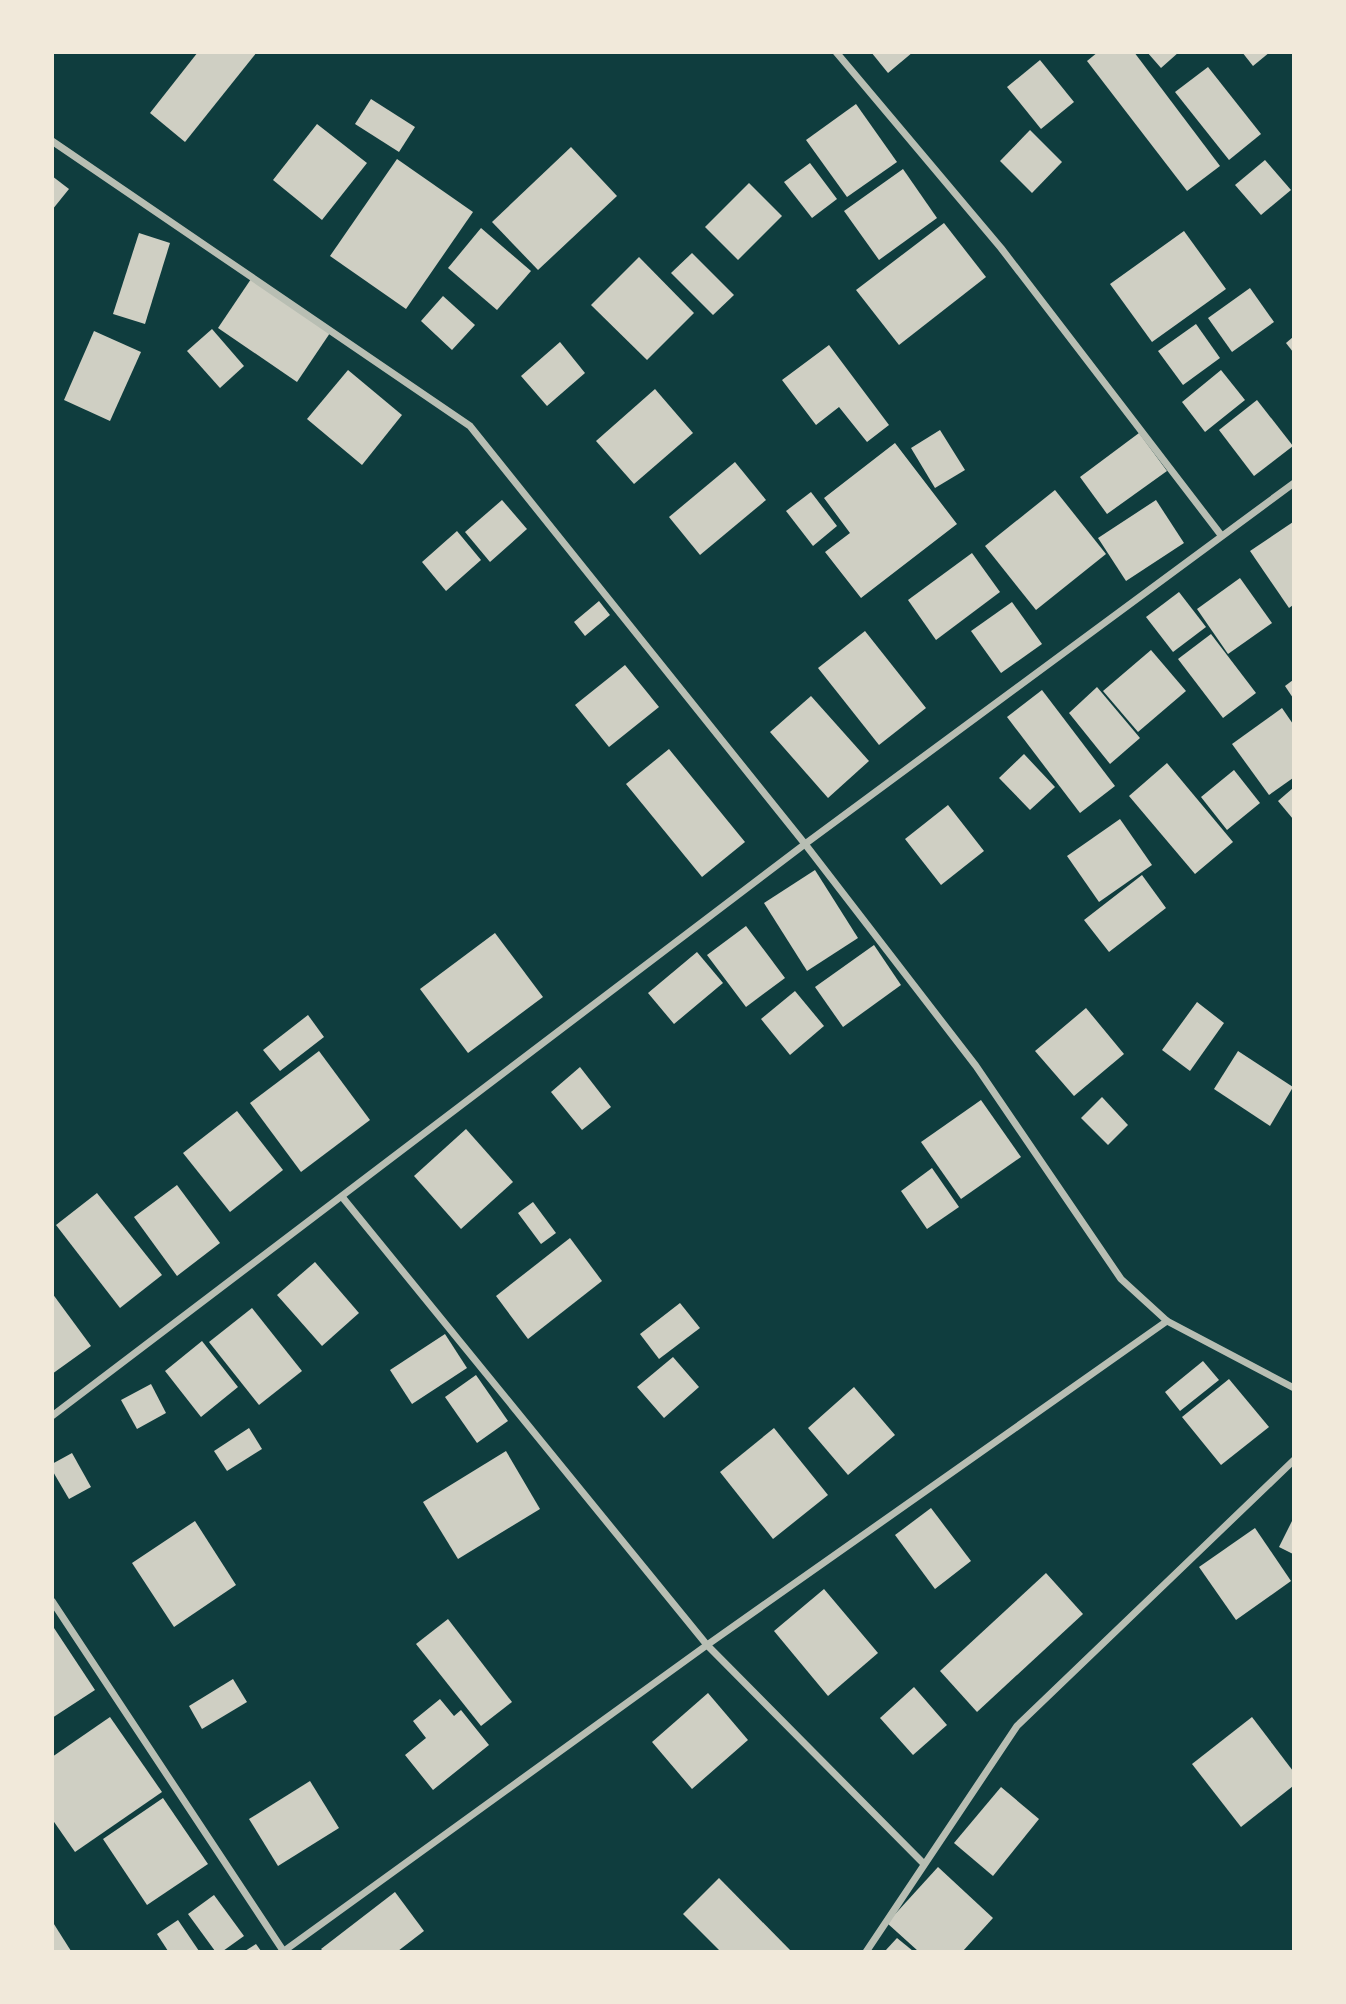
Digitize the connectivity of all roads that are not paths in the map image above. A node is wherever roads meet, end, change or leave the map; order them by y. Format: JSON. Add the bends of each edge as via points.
{"nodes":[{"id":1,"x":836,"y":52,"type":"edge"},
{"id":2,"x":52,"y":141,"type":"edge"},
{"id":3,"x":1293,"y":483,"type":"edge"},
{"id":4,"x":1222,"y":535,"type":"junction"},
{"id":5,"x":805,"y":844,"type":"junction"},
{"id":6,"x":342,"y":1198,"type":"junction"},
{"id":7,"x":1167,"y":1321,"type":"junction"},
{"id":8,"x":1293,"y":1388,"type":"edge"},
{"id":9,"x":52,"y":1416,"type":"edge"},
{"id":10,"x":1293,"y":1460,"type":"edge"},
{"id":11,"x":52,"y":1601,"type":"edge"},
{"id":12,"x":707,"y":1645,"type":"junction"},
{"id":13,"x":924,"y":1864,"type":"junction"},
{"id":14,"x":284,"y":1951,"type":"edge"},
{"id":15,"x":866,"y":1951,"type":"edge"}],
"edges":[{"from":1,"to":4,"type":"street","via":[[1001,248]]},
{"from":2,"to":5,"type":"street","via":[[470,426]]},
{"from":3,"to":4,"type":"street"},
{"from":4,"to":5,"type":"street"},
{"from":5,"to":6,"type":"street"},
{"from":5,"to":7,"type":"street","via":[[976,1066],[1121,1279]]},
{"from":6,"to":9,"type":"street"},
{"from":6,"to":12,"type":"street"},
{"from":7,"to":8,"type":"street"},
{"from":7,"to":12,"type":"street"},
{"from":10,"to":13,"type":"street","via":[[1017,1726]]},
{"from":11,"to":14,"type":"street"},
{"from":12,"to":13,"type":"street"},
{"from":12,"to":14,"type":"street"},
{"from":13,"to":15,"type":"street"}]}
